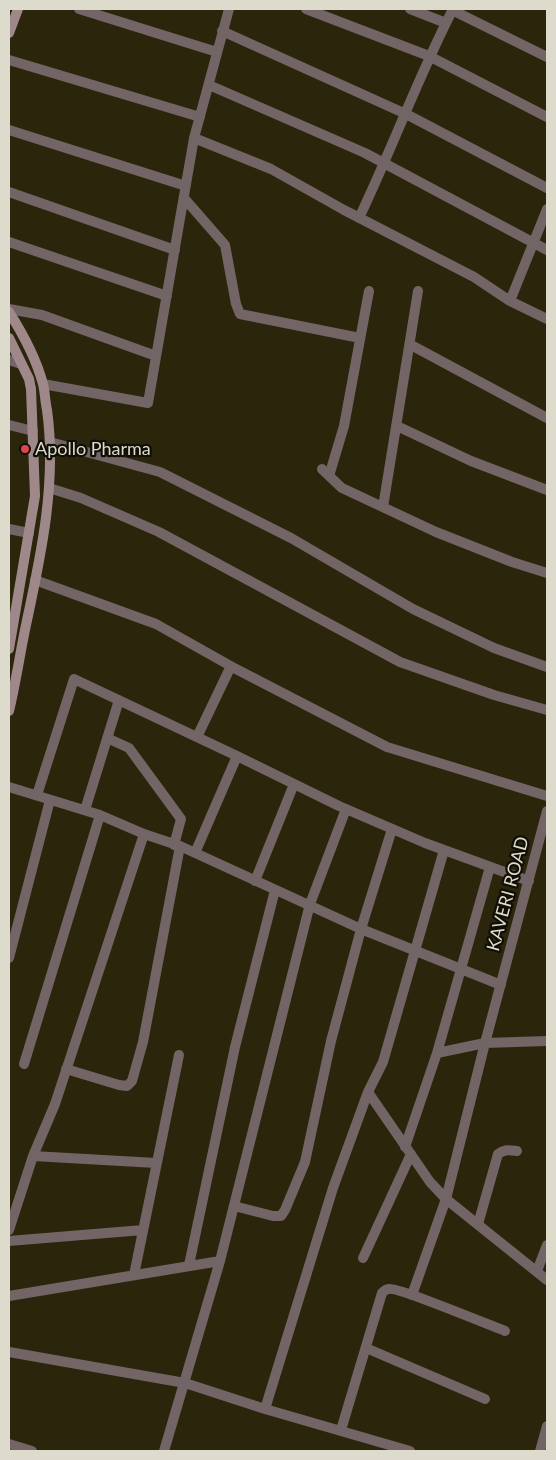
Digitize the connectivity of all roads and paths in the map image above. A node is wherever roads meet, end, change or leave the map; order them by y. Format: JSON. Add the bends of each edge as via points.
{"nodes":[{"id":1,"x":18,"y":9,"type":"edge"},
{"id":2,"x":79,"y":9,"type":"edge"},
{"id":3,"x":229,"y":9,"type":"edge"},
{"id":4,"x":306,"y":9,"type":"edge"},
{"id":5,"x":410,"y":9,"type":"edge"},
{"id":6,"x":452,"y":9,"type":"edge"},
{"id":7,"x":446,"y":23,"type":"junction"},
{"id":8,"x":222,"y":31,"type":"junction"},
{"id":9,"x":9,"y":34,"type":"edge"},
{"id":10,"x":217,"y":52,"type":"junction"},
{"id":11,"x":429,"y":56,"type":"junction"},
{"id":12,"x":547,"y":57,"type":"edge"},
{"id":13,"x":9,"y":60,"type":"edge"},
{"id":14,"x":209,"y":85,"type":"junction"},
{"id":15,"x":406,"y":114,"type":"junction"},
{"id":16,"x":200,"y":117,"type":"junction"},
{"id":17,"x":547,"y":117,"type":"edge"},
{"id":18,"x":9,"y":130,"type":"edge"},
{"id":19,"x":194,"y":138,"type":"junction"},
{"id":20,"x":385,"y":162,"type":"junction"},
{"id":21,"x":186,"y":186,"type":"junction"},
{"id":22,"x":547,"y":188,"type":"edge"},
{"id":23,"x":9,"y":192,"type":"edge"},
{"id":24,"x":184,"y":198,"type":"junction"},
{"id":25,"x":547,"y":209,"type":"edge"},
{"id":26,"x":359,"y":218,"type":"junction"},
{"id":27,"x":9,"y":242,"type":"edge"},
{"id":28,"x":532,"y":243,"type":"junction"},
{"id":29,"x":175,"y":250,"type":"junction"},
{"id":30,"x":547,"y":250,"type":"edge"},
{"id":31,"x":369,"y":291,"type":"dead end"},
{"id":32,"x":418,"y":291,"type":"dead end"},
{"id":33,"x":167,"y":296,"type":"junction"},
{"id":34,"x":510,"y":301,"type":"junction"},
{"id":35,"x":9,"y":310,"type":"edge"},
{"id":36,"x":547,"y":320,"type":"edge"},
{"id":37,"x":9,"y":338,"type":"edge"},
{"id":38,"x":360,"y":338,"type":"junction"},
{"id":39,"x":411,"y":345,"type":"junction"},
{"id":40,"x":156,"y":356,"type":"junction"},
{"id":41,"x":9,"y":360,"type":"edge"},
{"id":42,"x":21,"y":364,"type":"junction"},
{"id":43,"x":43,"y":384,"type":"junction"},
{"id":44,"x":547,"y":418,"type":"edge"},
{"id":45,"x":9,"y":425,"type":"edge"},
{"id":46,"x":397,"y":426,"type":"junction"},
{"id":47,"x":33,"y":430,"type":"junction"},
{"id":48,"x":50,"y":442,"type":"junction"},
{"id":49,"x":49,"y":488,"type":"junction"},
{"id":50,"x":547,"y":490,"type":"edge"},
{"id":51,"x":383,"y":507,"type":"junction"},
{"id":52,"x":9,"y":529,"type":"edge"},
{"id":53,"x":28,"y":533,"type":"junction"},
{"id":54,"x":547,"y":572,"type":"edge"},
{"id":55,"x":36,"y":580,"type":"junction"},
{"id":56,"x":9,"y":649,"type":"edge"},
{"id":57,"x":231,"y":666,"type":"junction"},
{"id":58,"x":547,"y":666,"type":"edge"},
{"id":59,"x":119,"y":700,"type":"junction"},
{"id":60,"x":9,"y":710,"type":"edge"},
{"id":61,"x":547,"y":710,"type":"edge"},
{"id":62,"x":197,"y":737,"type":"junction"},
{"id":63,"x":107,"y":738,"type":"junction"},
{"id":64,"x":237,"y":756,"type":"junction"},
{"id":65,"x":294,"y":784,"type":"junction"},
{"id":66,"x":9,"y":787,"type":"edge"},
{"id":67,"x":37,"y":795,"type":"junction"},
{"id":68,"x":547,"y":796,"type":"edge"},
{"id":69,"x":50,"y":800,"type":"junction"},
{"id":70,"x":346,"y":809,"type":"junction"},
{"id":71,"x":85,"y":810,"type":"junction"},
{"id":72,"x":547,"y":811,"type":"edge"},
{"id":73,"x":100,"y":815,"type":"junction"},
{"id":74,"x":392,"y":829,"type":"junction"},
{"id":75,"x":144,"y":834,"type":"junction"},
{"id":76,"x":177,"y":846,"type":"junction"},
{"id":77,"x":444,"y":850,"type":"junction"},
{"id":78,"x":195,"y":853,"type":"junction"},
{"id":79,"x":490,"y":867,"type":"junction"},
{"id":80,"x":255,"y":881,"type":"junction"},
{"id":81,"x":529,"y":881,"type":"junction"},
{"id":82,"x":276,"y":890,"type":"junction"},
{"id":83,"x":310,"y":904,"type":"junction"},
{"id":84,"x":361,"y":929,"type":"junction"},
{"id":85,"x":415,"y":950,"type":"junction"},
{"id":86,"x":9,"y":958,"type":"edge"},
{"id":87,"x":461,"y":968,"type":"junction"},
{"id":88,"x":501,"y":985,"type":"junction"},
{"id":89,"x":547,"y":1040,"type":"edge"},
{"id":90,"x":485,"y":1043,"type":"junction"},
{"id":91,"x":437,"y":1053,"type":"junction"},
{"id":92,"x":179,"y":1055,"type":"dead end"},
{"id":93,"x":24,"y":1064,"type":"dead end"},
{"id":94,"x":66,"y":1069,"type":"junction"},
{"id":95,"x":368,"y":1092,"type":"junction"},
{"id":96,"x":408,"y":1150,"type":"junction"},
{"id":97,"x":517,"y":1151,"type":"dead end"},
{"id":98,"x":34,"y":1156,"type":"junction"},
{"id":99,"x":156,"y":1163,"type":"junction"},
{"id":100,"x":446,"y":1198,"type":"junction"},
{"id":101,"x":234,"y":1206,"type":"junction"},
{"id":102,"x":478,"y":1224,"type":"junction"},
{"id":103,"x":9,"y":1230,"type":"edge"},
{"id":104,"x":143,"y":1230,"type":"junction"},
{"id":105,"x":9,"y":1241,"type":"edge"},
{"id":106,"x":547,"y":1245,"type":"edge"},
{"id":107,"x":363,"y":1258,"type":"dead end"},
{"id":108,"x":220,"y":1261,"type":"junction"},
{"id":109,"x":189,"y":1266,"type":"junction"},
{"id":110,"x":537,"y":1271,"type":"junction"},
{"id":111,"x":134,"y":1275,"type":"junction"},
{"id":112,"x":547,"y":1280,"type":"edge"},
{"id":113,"x":412,"y":1295,"type":"junction"},
{"id":114,"x":9,"y":1296,"type":"edge"},
{"id":115,"x":505,"y":1331,"type":"dead end"},
{"id":116,"x":366,"y":1348,"type":"junction"},
{"id":117,"x":9,"y":1352,"type":"edge"},
{"id":118,"x":185,"y":1383,"type":"junction"},
{"id":119,"x":485,"y":1399,"type":"dead end"},
{"id":120,"x":265,"y":1409,"type":"junction"},
{"id":121,"x":547,"y":1426,"type":"edge"},
{"id":122,"x":341,"y":1430,"type":"junction"},
{"id":123,"x":9,"y":1444,"type":"edge"},
{"id":124,"x":32,"y":1451,"type":"edge"},
{"id":125,"x":164,"y":1451,"type":"edge"},
{"id":126,"x":410,"y":1451,"type":"edge"},
{"id":127,"x":540,"y":1451,"type":"edge"}],
"edges":[{"from":1,"to":9,"type":"main road"},
{"from":2,"to":10,"type":"street"},
{"from":3,"to":8,"type":"street"},
{"from":4,"to":11,"type":"street"},
{"from":5,"to":7,"type":"street"},
{"from":6,"to":7,"type":"street"},
{"from":6,"to":12,"type":"street"},
{"from":7,"to":11,"type":"street"},
{"from":8,"to":10,"type":"street"},
{"from":8,"to":15,"type":"street"},
{"from":10,"to":14,"type":"street"},
{"from":11,"to":15,"type":"street"},
{"from":11,"to":17,"type":"street"},
{"from":13,"to":16,"type":"street"},
{"from":14,"to":16,"type":"street"},
{"from":14,"to":20,"type":"street"},
{"from":15,"to":20,"type":"street"},
{"from":15,"to":22,"type":"street"},
{"from":16,"to":19,"type":"street"},
{"from":18,"to":21,"type":"street"},
{"from":19,"to":21,"type":"street"},
{"from":19,"to":26,"type":"street","via":[[271,170]]},
{"from":20,"to":26,"type":"street"},
{"from":20,"to":28,"type":"street"},
{"from":21,"to":24,"type":"street"},
{"from":23,"to":29,"type":"street"},
{"from":24,"to":29,"type":"street"},
{"from":24,"to":38,"type":"street","via":[[225,246],[240,314]]},
{"from":25,"to":28,"type":"street"},
{"from":26,"to":34,"type":"street","via":[[474,277]]},
{"from":27,"to":33,"type":"street"},
{"from":28,"to":30,"type":"street"},
{"from":28,"to":34,"type":"street"},
{"from":29,"to":33,"type":"street"},
{"from":31,"to":38,"type":"street"},
{"from":32,"to":39,"type":"street"},
{"from":33,"to":40,"type":"street"},
{"from":34,"to":36,"type":"street"},
{"from":35,"to":40,"type":"street","via":[[42,315]]},
{"from":35,"to":43,"type":"main road","via":[[24,336]]},
{"from":37,"to":42,"type":"main road"},
{"from":38,"to":51,"type":"street","via":[[344,426],[325,472],[342,488]]},
{"from":39,"to":44,"type":"street"},
{"from":39,"to":46,"type":"street"},
{"from":40,"to":43,"type":"street","via":[[148,403]]},
{"from":41,"to":42,"type":"street"},
{"from":42,"to":47,"type":"main road","via":[[31,389]]},
{"from":43,"to":48,"type":"main road"},
{"from":45,"to":47,"type":"street"},
{"from":46,"to":50,"type":"street","via":[[471,461]]},
{"from":46,"to":51,"type":"street"},
{"from":47,"to":53,"type":"main road","via":[[35,496]]},
{"from":48,"to":49,"type":"main road"},
{"from":48,"to":58,"type":"street","via":[[160,472],[291,538],[413,609],[494,648]]},
{"from":49,"to":55,"type":"main road"},
{"from":49,"to":61,"type":"street","via":[[160,532],[400,662]]},
{"from":51,"to":54,"type":"street","via":[[436,532]]},
{"from":52,"to":53,"type":"street"},
{"from":53,"to":56,"type":"main road"},
{"from":55,"to":57,"type":"street","via":[[156,624]]},
{"from":55,"to":60,"type":"main road"},
{"from":57,"to":62,"type":"street"},
{"from":57,"to":68,"type":"street","via":[[387,747]]},
{"from":59,"to":62,"type":"street"},
{"from":59,"to":63,"type":"street"},
{"from":59,"to":67,"type":"street","via":[[74,679]]},
{"from":62,"to":64,"type":"street"},
{"from":63,"to":71,"type":"street"},
{"from":63,"to":76,"type":"street","via":[[129,748],[181,819]]},
{"from":64,"to":65,"type":"street"},
{"from":64,"to":78,"type":"street"},
{"from":65,"to":70,"type":"street"},
{"from":65,"to":80,"type":"street"},
{"from":66,"to":67,"type":"street"},
{"from":67,"to":69,"type":"street"},
{"from":69,"to":71,"type":"street"},
{"from":69,"to":86,"type":"street"},
{"from":70,"to":74,"type":"street"},
{"from":70,"to":83,"type":"street"},
{"from":71,"to":73,"type":"street"},
{"from":72,"to":81,"type":"street","name":"KAVERI ROAD"},
{"from":73,"to":75,"type":"street"},
{"from":73,"to":93,"type":"street"},
{"from":74,"to":77,"type":"street"},
{"from":74,"to":84,"type":"street"},
{"from":75,"to":76,"type":"street"},
{"from":75,"to":94,"type":"street"},
{"from":76,"to":78,"type":"street"},
{"from":76,"to":94,"type":"street","via":[[143,1042],[132,1081],[127,1086],[119,1085]]},
{"from":77,"to":79,"type":"street"},
{"from":77,"to":85,"type":"street"},
{"from":78,"to":80,"type":"street"},
{"from":79,"to":81,"type":"street"},
{"from":79,"to":87,"type":"street"},
{"from":80,"to":82,"type":"street"},
{"from":81,"to":88,"type":"street","name":"KAVERI ROAD"},
{"from":82,"to":83,"type":"street"},
{"from":82,"to":109,"type":"street","via":[[235,1047]]},
{"from":83,"to":84,"type":"street"},
{"from":83,"to":101,"type":"street"},
{"from":84,"to":85,"type":"street"},
{"from":84,"to":101,"type":"street","via":[[331,1041],[305,1162],[285,1210],[281,1216],[273,1216]]},
{"from":85,"to":87,"type":"street"},
{"from":85,"to":95,"type":"street","via":[[383,1062]]},
{"from":87,"to":88,"type":"street"},
{"from":87,"to":91,"type":"street"},
{"from":88,"to":90,"type":"street","name":"KAVERI ROAD"},
{"from":89,"to":90,"type":"street"},
{"from":90,"to":91,"type":"street"},
{"from":90,"to":100,"type":"street","name":"KAVERI ROAD"},
{"from":91,"to":96,"type":"street"},
{"from":92,"to":99,"type":"street"},
{"from":94,"to":98,"type":"street"},
{"from":95,"to":96,"type":"street"},
{"from":95,"to":120,"type":"street","via":[[330,1196]]},
{"from":96,"to":100,"type":"street","via":[[430,1182]]},
{"from":96,"to":107,"type":"street"},
{"from":97,"to":102,"type":"street","via":[[507,1149],[498,1154]]},
{"from":98,"to":99,"type":"street"},
{"from":98,"to":103,"type":"street"},
{"from":99,"to":104,"type":"street"},
{"from":100,"to":102,"type":"street"},
{"from":100,"to":113,"type":"street","name":"KAVERI ROAD"},
{"from":101,"to":108,"type":"street"},
{"from":102,"to":110,"type":"street"},
{"from":104,"to":105,"type":"street"},
{"from":104,"to":111,"type":"street"},
{"from":106,"to":110,"type":"street"},
{"from":108,"to":109,"type":"street"},
{"from":108,"to":118,"type":"street"},
{"from":109,"to":111,"type":"street"},
{"from":110,"to":112,"type":"street"},
{"from":111,"to":114,"type":"street"},
{"from":113,"to":115,"type":"street"},
{"from":113,"to":116,"type":"street","via":[[390,1288],[382,1293]]},
{"from":116,"to":119,"type":"street"},
{"from":116,"to":122,"type":"street"},
{"from":117,"to":118,"type":"street"},
{"from":118,"to":120,"type":"street"},
{"from":118,"to":125,"type":"street"},
{"from":120,"to":122,"type":"street"},
{"from":121,"to":127,"type":"street"},
{"from":122,"to":126,"type":"street"},
{"from":123,"to":124,"type":"street"}]}
